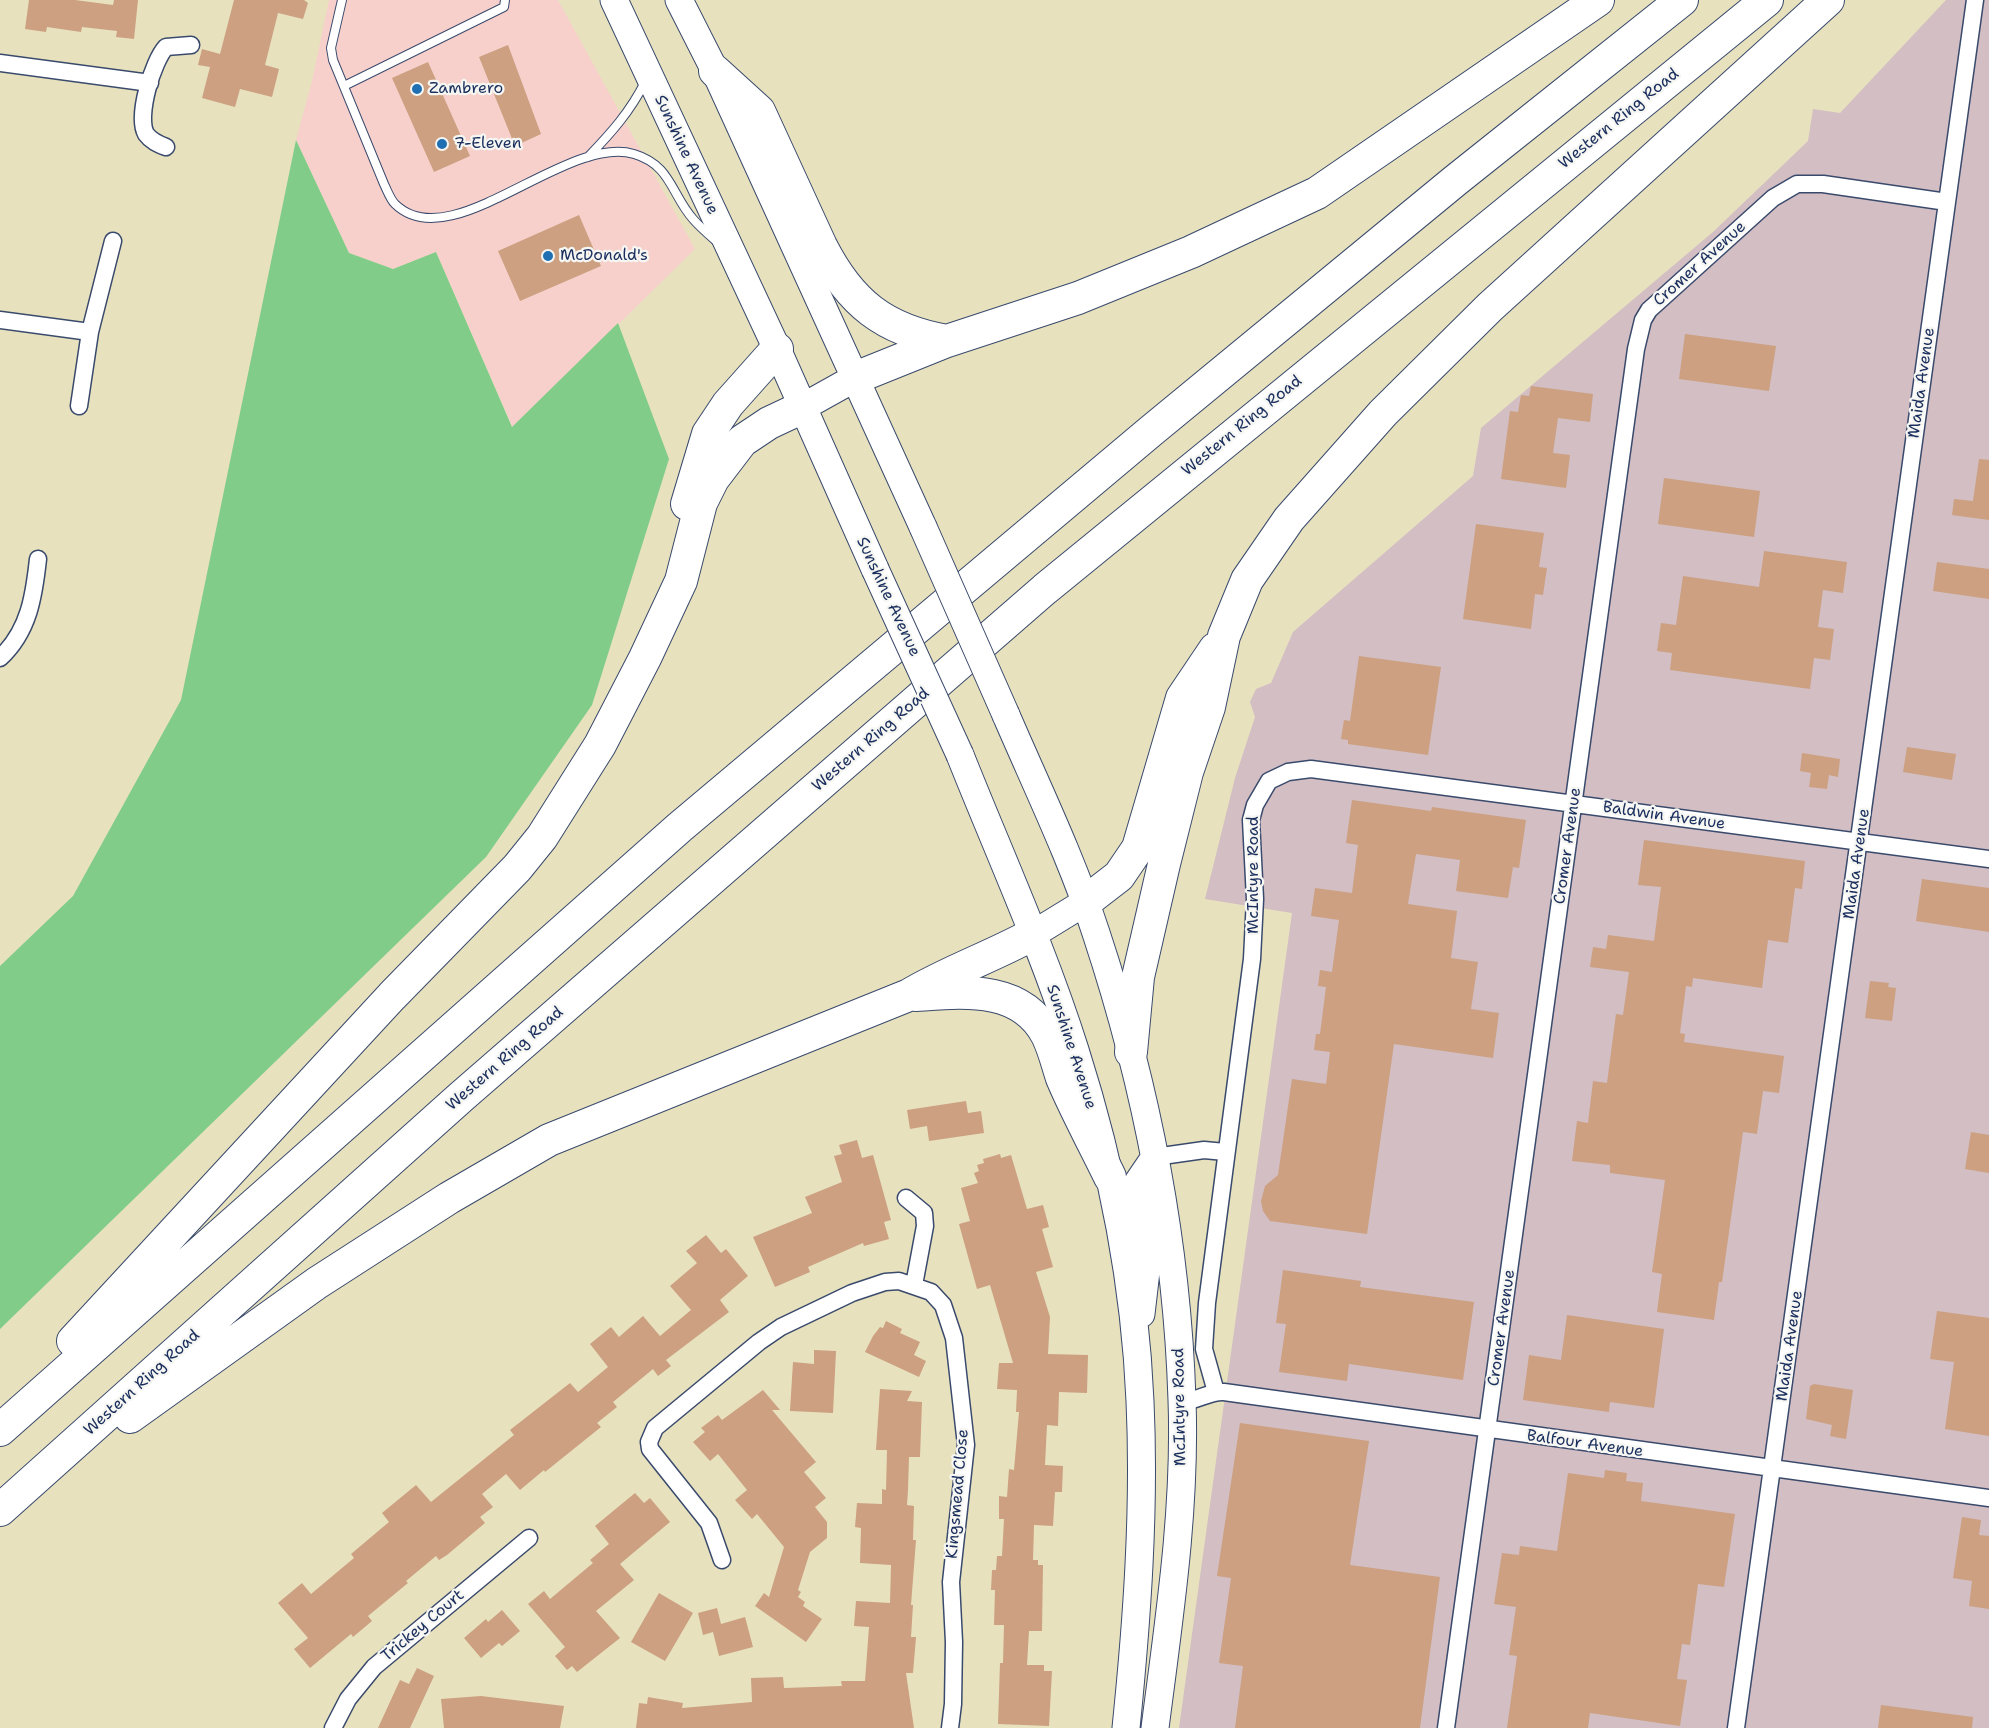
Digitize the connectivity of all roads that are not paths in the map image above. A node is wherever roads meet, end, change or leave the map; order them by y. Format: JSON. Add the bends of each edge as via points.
{"nodes":[{"id":1,"x":342,"y":0,"type":"edge"},
{"id":2,"x":505,"y":0,"type":"edge"},
{"id":3,"x":614,"y":0,"type":"edge"},
{"id":4,"x":679,"y":0,"type":"edge"},
{"id":5,"x":1598,"y":0,"type":"edge"},
{"id":6,"x":1682,"y":0,"type":"edge"},
{"id":7,"x":1767,"y":0,"type":"edge"},
{"id":8,"x":1828,"y":0,"type":"edge"},
{"id":9,"x":1975,"y":0,"type":"edge"},
{"id":10,"x":191,"y":45,"type":"dead end"},
{"id":11,"x":0,"y":63,"type":"edge"},
{"id":12,"x":715,"y":71,"type":"junction"},
{"id":13,"x":649,"y":76,"type":"junction"},
{"id":14,"x":150,"y":83,"type":"junction"},
{"id":15,"x":344,"y":86,"type":"junction"},
{"id":16,"x":166,"y":147,"type":"dead end"},
{"id":17,"x":587,"y":157,"type":"junction"},
{"id":18,"x":1947,"y":202,"type":"junction"},
{"id":19,"x":113,"y":241,"type":"dead end"},
{"id":20,"x":734,"y":259,"type":"junction"},
{"id":21,"x":0,"y":320,"type":"edge"},
{"id":22,"x":90,"y":332,"type":"junction"},
{"id":23,"x":947,"y":341,"type":"junction"},
{"id":24,"x":777,"y":349,"type":"junction"},
{"id":25,"x":855,"y":378,"type":"junction"},
{"id":26,"x":80,"y":406,"type":"dead end"},
{"id":27,"x":802,"y":407,"type":"junction"},
{"id":28,"x":38,"y":559,"type":"dead end"},
{"id":29,"x":1224,"y":636,"type":"junction"},
{"id":30,"x":0,"y":658,"type":"edge"},
{"id":31,"x":645,"y":658,"type":"junction"},
{"id":32,"x":1269,"y":781,"type":"joint"},
{"id":33,"x":1574,"y":803,"type":"junction"},
{"id":34,"x":1860,"y":842,"type":"junction"},
{"id":35,"x":1989,"y":860,"type":"edge"},
{"id":36,"x":1084,"y":903,"type":"junction"},
{"id":37,"x":1035,"y":933,"type":"junction"},
{"id":38,"x":909,"y":995,"type":"junction"},
{"id":39,"x":1131,"y":1052,"type":"junction"},
{"id":40,"x":1225,"y":1152,"type":"junction"},
{"id":41,"x":1155,"y":1157,"type":"junction"},
{"id":42,"x":1110,"y":1177,"type":"junction"},
{"id":43,"x":906,"y":1198,"type":"dead end"},
{"id":44,"x":914,"y":1285,"type":"junction"},
{"id":45,"x":1136,"y":1354,"type":"junction"},
{"id":46,"x":1216,"y":1392,"type":"junction"},
{"id":47,"x":1140,"y":1401,"type":"junction"},
{"id":48,"x":1182,"y":1402,"type":"junction"},
{"id":49,"x":0,"y":1417,"type":"edge"},
{"id":50,"x":0,"y":1430,"type":"edge"},
{"id":51,"x":1488,"y":1431,"type":"junction"},
{"id":52,"x":1773,"y":1470,"type":"junction"},
{"id":53,"x":1989,"y":1498,"type":"edge"},
{"id":54,"x":0,"y":1510,"type":"edge"},
{"id":55,"x":0,"y":1520,"type":"edge"},
{"id":56,"x":529,"y":1538,"type":"dead end"},
{"id":57,"x":722,"y":1560,"type":"dead end"},
{"id":58,"x":952,"y":1726,"type":"edge"},
{"id":59,"x":333,"y":1728,"type":"edge"},
{"id":60,"x":1126,"y":1728,"type":"edge"},
{"id":61,"x":1155,"y":1728,"type":"edge"},
{"id":62,"x":1446,"y":1728,"type":"edge"},
{"id":63,"x":1736,"y":1728,"type":"edge"}],
"edges":[{"from":1,"to":15,"type":"lane","via":[[331,48]]},
{"from":2,"to":15,"type":"lane","via":[[504,8]]},
{"from":3,"to":13,"type":"main road","name":"Sunshine Avenue"},
{"from":4,"to":12,"type":"main road"},
{"from":5,"to":23,"type":"highway","via":[[1317,193],[1191,252],[1078,298]]},
{"from":6,"to":50,"type":"highway","via":[[1151,431],[680,827]]},
{"from":7,"to":54,"type":"highway","name":"Western Ring Road","via":[[1045,589],[461,1097]]},
{"from":8,"to":29,"type":"highway","via":[[1490,307],[1383,413],[1289,519],[1247,580]]},
{"from":9,"to":18,"type":"street","name":"Maida Avenue"},
{"from":10,"to":14,"type":"street","via":[[166,47]]},
{"from":11,"to":14,"type":"street"},
{"from":12,"to":23,"type":"highway","via":[[759,111],[825,254],[847,287],[888,324],[915,335]]},
{"from":12,"to":25,"type":"main road"},
{"from":13,"to":17,"type":"lane","via":[[625,117]]},
{"from":13,"to":20,"type":"main road","name":"Sunshine Avenue"},
{"from":14,"to":16,"type":"street","via":[[143,126],[152,141]]},
{"from":15,"to":17,"type":"lane","via":[[384,184],[395,203],[412,215],[429,219],[454,215]]},
{"from":17,"to":20,"type":"lane","via":[[634,154],[664,171],[692,218]]},
{"from":18,"to":33,"type":"street","name":"Cromer Avenue","via":[[1823,184],[1797,184],[1773,198],[1649,310],[1636,349]]},
{"from":18,"to":34,"type":"street","name":"Maida Avenue"},
{"from":19,"to":22,"type":"street"},
{"from":20,"to":24,"type":"main road","name":"Sunshine Avenue"},
{"from":21,"to":22,"type":"street"},
{"from":22,"to":26,"type":"street"},
{"from":23,"to":25,"type":"highway"},
{"from":24,"to":27,"type":"main road","name":"Sunshine Avenue"},
{"from":24,"to":31,"type":"highway","via":[[728,404],[708,434],[694,472]]},
{"from":25,"to":27,"type":"main road"},
{"from":25,"to":36,"type":"main road","bridge":true,"via":[[1006,716]]},
{"from":27,"to":31,"type":"highway","via":[[742,441],[712,479],[701,503],[681,581]]},
{"from":27,"to":37,"type":"main road","name":"Sunshine Avenue","bridge":true,"via":[[960,755]]},
{"from":28,"to":30,"type":"street","via":[[33,604],[13,646]]},
{"from":29,"to":36,"type":"highway","via":[[1182,698],[1138,848],[1119,876]]},
{"from":29,"to":39,"type":"highway","via":[[1141,963],[1133,1007]]},
{"from":31,"to":49,"type":"highway","via":[[610,729],[566,804],[517,868],[392,996]]},
{"from":32,"to":33,"type":"street","name":"Baldwin Avenue","via":[[1288,772],[1311,769]]},
{"from":32,"to":40,"type":"street","name":"McIntyre Road","via":[[1251,820],[1254,933]]},
{"from":33,"to":34,"type":"street","name":"Baldwin Avenue"},
{"from":33,"to":51,"type":"street","name":"Cromer Avenue"},
{"from":34,"to":35,"type":"street","name":"Baldwin Avenue"},
{"from":34,"to":52,"type":"street","name":"Maida Avenue"},
{"from":36,"to":37,"type":"main road"},
{"from":36,"to":39,"type":"main road"},
{"from":37,"to":38,"type":"highway","via":[[936,978]]},
{"from":37,"to":42,"type":"main road","name":"Sunshine Avenue","via":[[1075,1050]]},
{"from":38,"to":42,"type":"highway","via":[[992,994],[1012,1001],[1038,1021],[1054,1048],[1062,1077]]},
{"from":38,"to":55,"type":"highway","via":[[549,1140],[449,1198],[317,1283],[106,1433]]},
{"from":39,"to":41,"type":"main road"},
{"from":40,"to":41,"type":"street","via":[[1204,1150]]},
{"from":40,"to":46,"type":"street","name":"McIntyre Road","via":[[1204,1349]]},
{"from":41,"to":45,"type":"main road","via":[[1138,1182],[1146,1271]]},
{"from":41,"to":48,"type":"main road","name":"McIntyre Road","via":[[1178,1304]]},
{"from":42,"to":45,"type":"main road","name":"Sunshine Avenue"},
{"from":43,"to":44,"type":"street","via":[[924,1213]]},
{"from":44,"to":57,"type":"street","name":"Kingsmead Close","via":[[885,1282],[852,1293],[781,1327],[656,1428],[649,1442],[655,1456],[709,1522]]},
{"from":44,"to":58,"type":"street","name":"Kingsmead Close","via":[[931,1292],[943,1305],[950,1322],[964,1414],[966,1446],[951,1581]]},
{"from":45,"to":47,"type":"main road"},
{"from":46,"to":48,"type":"street","name":"Balfour Avenue"},
{"from":46,"to":51,"type":"street","name":"Balfour Avenue"},
{"from":47,"to":48,"type":"main road"},
{"from":47,"to":60,"type":"main road","via":[[1139,1551]]},
{"from":48,"to":61,"type":"main road","name":"McIntyre Road","via":[[1174,1586]]},
{"from":51,"to":52,"type":"street","name":"Balfour Avenue"},
{"from":51,"to":62,"type":"street","name":"Cromer Avenue"},
{"from":52,"to":53,"type":"street","name":"Balfour Avenue"},
{"from":52,"to":63,"type":"street","name":"Maida Avenue"},
{"from":56,"to":59,"type":"street","name":"Trickey Court","via":[[374,1667],[348,1699]]}]}
